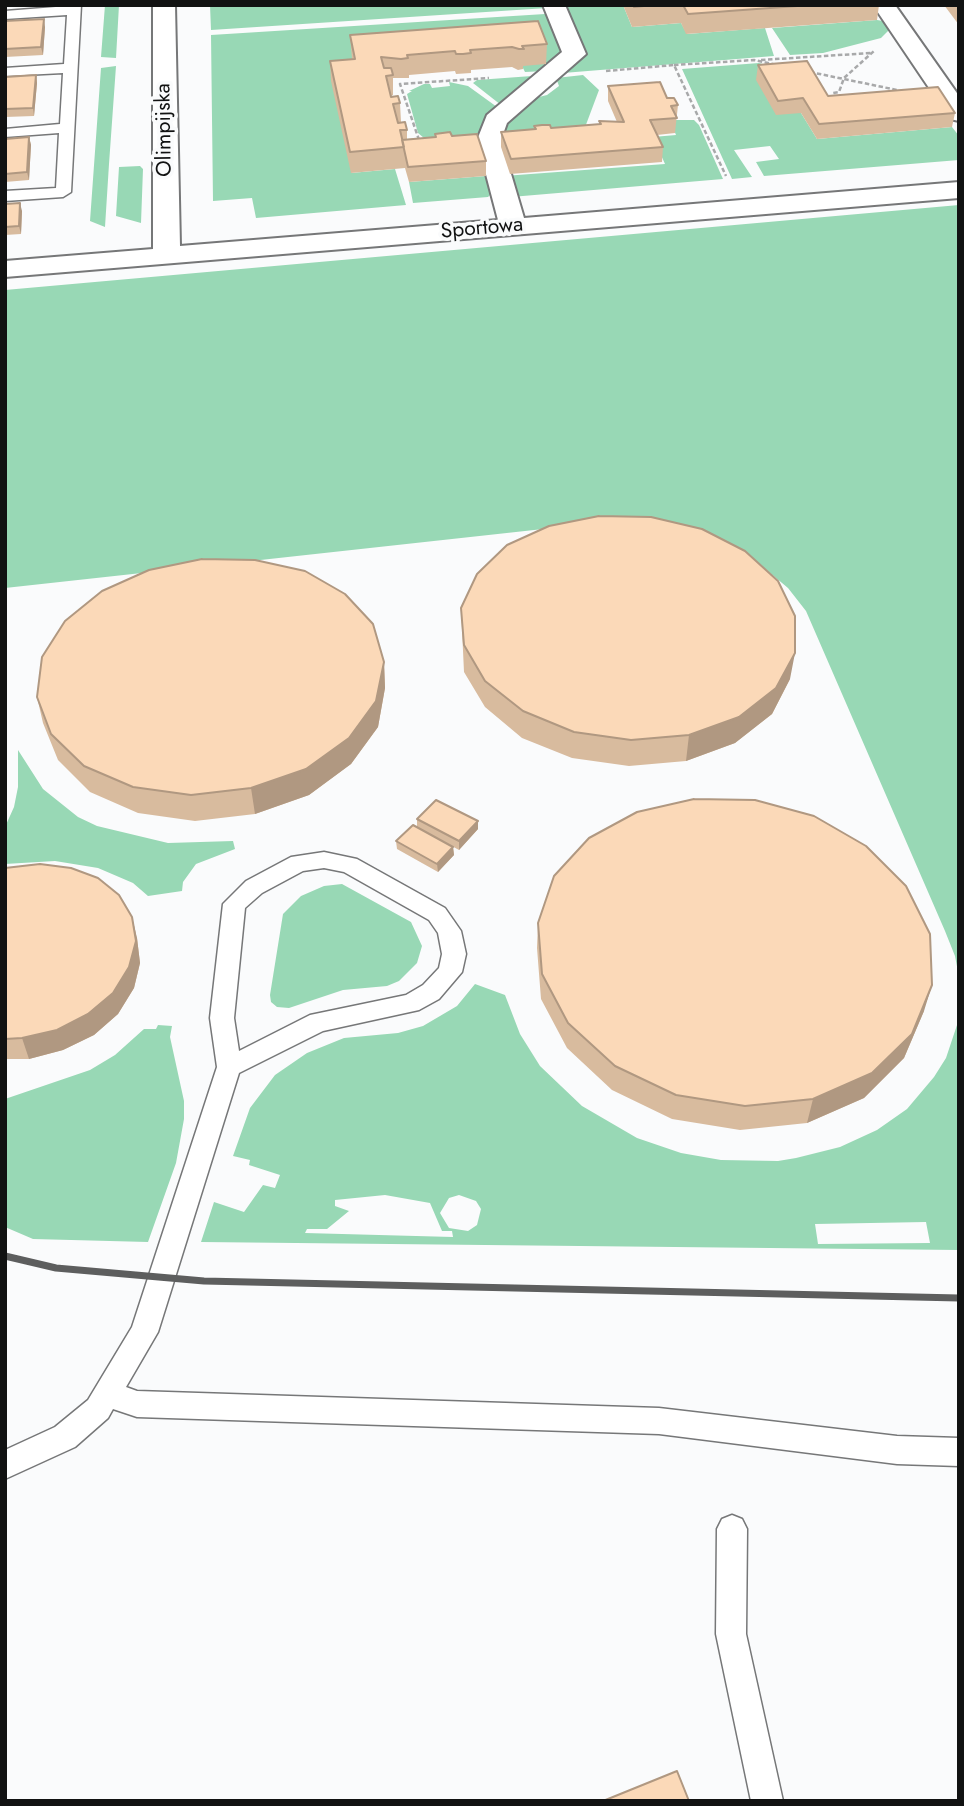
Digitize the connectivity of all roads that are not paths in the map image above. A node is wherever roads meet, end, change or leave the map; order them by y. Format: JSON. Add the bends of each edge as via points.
{"nodes":[{"id":1,"x":164,"y":5,"type":"edge"},
{"id":2,"x":554,"y":5,"type":"edge"},
{"id":3,"x":884,"y":5,"type":"edge"},
{"id":4,"x":74,"y":8,"type":"edge"},
{"id":5,"x":5,"y":15,"type":"edge"},
{"id":6,"x":70,"y":68,"type":"junction"},
{"id":7,"x":5,"y":72,"type":"edge"},
{"id":8,"x":959,"y":114,"type":"edge"},
{"id":9,"x":67,"y":128,"type":"junction"},
{"id":10,"x":5,"y":133,"type":"edge"},
{"id":11,"x":959,"y":190,"type":"edge"},
{"id":12,"x":5,"y":196,"type":"edge"},
{"id":13,"x":513,"y":226,"type":"junction"},
{"id":14,"x":167,"y":254,"type":"junction"},
{"id":15,"x":5,"y":269,"type":"edge"},
{"id":16,"x":229,"y":1067,"type":"junction"},
{"id":17,"x":108,"y":1394,"type":"junction"},
{"id":18,"x":959,"y":1452,"type":"edge"},
{"id":19,"x":5,"y":1465,"type":"edge"},
{"id":20,"x":732,"y":1529,"type":"dead end"},
{"id":21,"x":767,"y":1801,"type":"edge"}],
"edges":[{"from":1,"to":14,"type":"street","name":"Olimpijska"},
{"from":2,"to":13,"type":"street","via":[[574,54],[496,120],[489,140]]},
{"from":3,"to":8,"type":"street"},
{"from":4,"to":5,"type":"lane"},
{"from":4,"to":6,"type":"lane"},
{"from":6,"to":7,"type":"lane"},
{"from":6,"to":9,"type":"lane"},
{"from":9,"to":10,"type":"lane"},
{"from":9,"to":12,"type":"lane","via":[[63,192]]},
{"from":11,"to":13,"type":"street","name":"Sportowa"},
{"from":13,"to":14,"type":"street","name":"Sportowa"},
{"from":14,"to":15,"type":"street","name":"Sportowa"},
{"from":16,"to":16,"type":"lane","via":[[317,1022],[411,1003],[431,992],[450,972],[454,954],[449,931],[437,914],[349,865],[324,860],[299,863],[254,887],[234,904],[222,1018]]},
{"from":16,"to":17,"type":"lane","via":[[144,1332]]},
{"from":17,"to":18,"type":"lane","via":[[137,1404],[659,1421],[897,1450]]},
{"from":17,"to":19,"type":"lane","via":[[98,1409],[65,1437]]},
{"from":20,"to":21,"type":"lane","via":[[731,1634]]}]}
